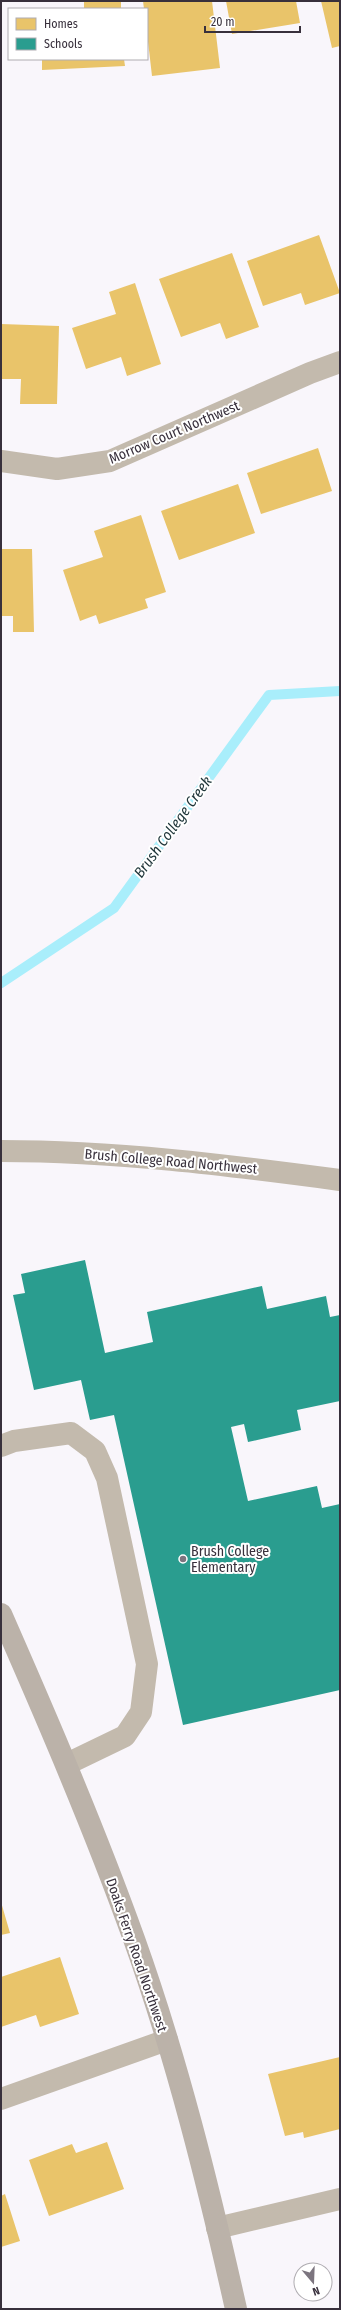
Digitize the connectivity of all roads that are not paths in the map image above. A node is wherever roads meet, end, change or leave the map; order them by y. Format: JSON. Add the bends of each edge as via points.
{"nodes":[{"id":1,"x":340,"y":362,"type":"edge"},
{"id":2,"x":1,"y":460,"type":"edge"},
{"id":3,"x":1,"y":1151,"type":"edge"},
{"id":4,"x":340,"y":1180,"type":"edge"},
{"id":5,"x":1,"y":1446,"type":"edge"},
{"id":6,"x":1,"y":1614,"type":"edge"},
{"id":7,"x":66,"y":1764,"type":"junction"},
{"id":8,"x":167,"y":2040,"type":"junction"},
{"id":9,"x":1,"y":2099,"type":"edge"},
{"id":10,"x":340,"y":2199,"type":"edge"},
{"id":11,"x":217,"y":2228,"type":"junction"},
{"id":12,"x":236,"y":2309,"type":"edge"}],
"edges":[{"from":1,"to":2,"type":"street","name":"Morrow Court Northwest","via":[[110,460],[57,469]]},
{"from":3,"to":4,"type":"street","name":"Brush College Road Northwest","via":[[111,1154],[191,1160]]},
{"from":5,"to":7,"type":"street","via":[[14,1441],[71,1433],[95,1451],[107,1478],[147,1664],[141,1712],[125,1736]]},
{"from":6,"to":7,"type":"main road","name":"Doaks Ferry Road Northwest"},
{"from":7,"to":8,"type":"main road","name":"Doaks Ferry Road Northwest","via":[[134,1939]]},
{"from":8,"to":9,"type":"street"},
{"from":8,"to":11,"type":"main road","name":"Doaks Ferry Road Northwest"},
{"from":10,"to":11,"type":"street"},
{"from":11,"to":12,"type":"main road","name":"Doaks Ferry Road Northwest"}]}
